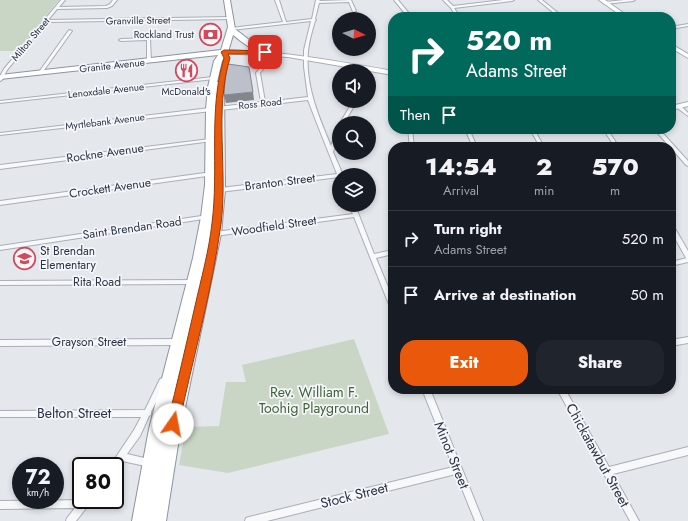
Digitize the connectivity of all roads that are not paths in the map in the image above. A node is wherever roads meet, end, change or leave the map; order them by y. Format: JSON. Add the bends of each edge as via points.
{"nodes":[{"id":1,"x":63,"y":0,"type":"edge"},
{"id":2,"x":115,"y":0,"type":"edge"},
{"id":3,"x":226,"y":0,"type":"edge"},
{"id":4,"x":277,"y":0,"type":"edge"},
{"id":5,"x":396,"y":0,"type":"edge"},
{"id":6,"x":445,"y":0,"type":"edge"},
{"id":7,"x":512,"y":0,"type":"edge"},
{"id":8,"x":540,"y":0,"type":"edge"},
{"id":9,"x":634,"y":0,"type":"edge"},
{"id":10,"x":318,"y":1,"type":"edge"},
{"id":11,"x":604,"y":1,"type":"edge"},
{"id":12,"x":452,"y":7,"type":"junction"},
{"id":13,"x":57,"y":8,"type":"junction"},
{"id":14,"x":354,"y":11,"type":"dead end"},
{"id":15,"x":406,"y":12,"type":"edge"},
{"id":16,"x":455,"y":12,"type":"edge"},
{"id":17,"x":554,"y":12,"type":"edge"},
{"id":18,"x":619,"y":12,"type":"edge"},
{"id":19,"x":231,"y":18,"type":"junction"},
{"id":20,"x":314,"y":20,"type":"junction"},
{"id":21,"x":46,"y":21,"type":"junction"},
{"id":22,"x":285,"y":23,"type":"junction"},
{"id":23,"x":688,"y":25,"type":"edge"},
{"id":24,"x":676,"y":27,"type":"edge"},
{"id":25,"x":231,"y":29,"type":"junction"},
{"id":26,"x":70,"y":31,"type":"dead end"},
{"id":27,"x":121,"y":40,"type":"dead end"},
{"id":28,"x":262,"y":49,"type":"junction"},
{"id":29,"x":676,"y":49,"type":"edge"},
{"id":30,"x":224,"y":52,"type":"junction"},
{"id":31,"x":274,"y":53,"type":"junction"},
{"id":32,"x":688,"y":56,"type":"edge"},
{"id":33,"x":306,"y":59,"type":"junction"},
{"id":34,"x":149,"y":61,"type":"junction"},
{"id":35,"x":333,"y":64,"type":"edge"},
{"id":36,"x":42,"y":72,"type":"junction"},
{"id":37,"x":376,"y":72,"type":"edge"},
{"id":38,"x":388,"y":73,"type":"edge"},
{"id":39,"x":0,"y":78,"type":"edge"},
{"id":40,"x":213,"y":78,"type":"junction"},
{"id":41,"x":310,"y":98,"type":"junction"},
{"id":42,"x":0,"y":102,"type":"edge"},
{"id":43,"x":263,"y":103,"type":"junction"},
{"id":44,"x":688,"y":104,"type":"edge"},
{"id":45,"x":676,"y":106,"type":"edge"},
{"id":46,"x":214,"y":108,"type":"junction"},
{"id":47,"x":676,"y":109,"type":"edge"},
{"id":48,"x":688,"y":115,"type":"edge"},
{"id":49,"x":0,"y":134,"type":"edge"},
{"id":50,"x":661,"y":134,"type":"edge"},
{"id":51,"x":210,"y":140,"type":"junction"},
{"id":52,"x":668,"y":142,"type":"edge"},
{"id":53,"x":332,"y":149,"type":"edge"},
{"id":54,"x":676,"y":151,"type":"edge"},
{"id":55,"x":331,"y":152,"type":"junction"},
{"id":56,"x":688,"y":164,"type":"edge"},
{"id":57,"x":0,"y":167,"type":"edge"},
{"id":58,"x":337,"y":168,"type":"edge"},
{"id":59,"x":215,"y":174,"type":"junction"},
{"id":60,"x":332,"y":176,"type":"edge"},
{"id":61,"x":220,"y":190,"type":"junction"},
{"id":62,"x":0,"y":203,"type":"edge"},
{"id":63,"x":356,"y":214,"type":"joint"},
{"id":64,"x":212,"y":216,"type":"junction"},
{"id":65,"x":215,"y":234,"type":"junction"},
{"id":66,"x":676,"y":235,"type":"edge"},
{"id":67,"x":0,"y":248,"type":"edge"},
{"id":68,"x":388,"y":253,"type":"edge"},
{"id":69,"x":373,"y":256,"type":"junction"},
{"id":70,"x":688,"y":256,"type":"edge"},
{"id":71,"x":688,"y":260,"type":"edge"},
{"id":72,"x":676,"y":263,"type":"edge"},
{"id":73,"x":194,"y":282,"type":"junction"},
{"id":74,"x":0,"y":283,"type":"edge"},
{"id":75,"x":388,"y":294,"type":"edge"},
{"id":76,"x":688,"y":340,"type":"edge"},
{"id":77,"x":178,"y":342,"type":"junction"},
{"id":78,"x":0,"y":343,"type":"edge"},
{"id":79,"x":676,"y":343,"type":"edge"},
{"id":80,"x":428,"y":394,"type":"edge"},
{"id":81,"x":564,"y":394,"type":"edge"},
{"id":82,"x":0,"y":414,"type":"edge"},
{"id":83,"x":161,"y":415,"type":"junction"},
{"id":84,"x":688,"y":451,"type":"edge"},
{"id":85,"x":121,"y":457,"type":"edge"},
{"id":86,"x":124,"y":458,"type":"edge"},
{"id":87,"x":150,"y":463,"type":"junction"},
{"id":88,"x":458,"y":470,"type":"junction"},
{"id":89,"x":607,"y":471,"type":"junction"},
{"id":90,"x":72,"y":502,"type":"edge"},
{"id":91,"x":0,"y":505,"type":"edge"},
{"id":92,"x":79,"y":509,"type":"edge"},
{"id":93,"x":70,"y":521,"type":"edge"},
{"id":94,"x":141,"y":521,"type":"edge"},
{"id":95,"x":157,"y":521,"type":"edge"},
{"id":96,"x":249,"y":521,"type":"edge"},
{"id":97,"x":479,"y":521,"type":"edge"},
{"id":98,"x":635,"y":521,"type":"edge"}],
"edges":[{"from":1,"to":13,"type":"street","name":"Milton Street"},
{"from":2,"to":13,"type":"street","via":[[107,7]]},
{"from":3,"to":19,"type":"highway"},
{"from":4,"to":22,"type":"street"},
{"from":5,"to":15,"type":"street"},
{"from":6,"to":12,"type":"street"},
{"from":7,"to":12,"type":"street"},
{"from":8,"to":17,"type":"street"},
{"from":9,"to":11,"type":"street"},
{"from":10,"to":14,"type":"street","via":[[350,1]]},
{"from":10,"to":20,"type":"street"},
{"from":11,"to":18,"type":"main road"},
{"from":12,"to":16,"type":"street"},
{"from":13,"to":21,"type":"street","name":"Milton Street"},
{"from":19,"to":21,"type":"street","name":"Granville Street"},
{"from":19,"to":25,"type":"highway"},
{"from":20,"to":22,"type":"street"},
{"from":20,"to":33,"type":"street"},
{"from":21,"to":39,"type":"street","name":"Milton Street"},
{"from":22,"to":25,"type":"street"},
{"from":23,"to":24,"type":"street"},
{"from":25,"to":28,"type":"highway","via":[[245,41]]},
{"from":25,"to":30,"type":"highway"},
{"from":26,"to":36,"type":"street"},
{"from":27,"to":34,"type":"street","via":[[149,39]]},
{"from":28,"to":30,"type":"main road","via":[[238,48]]},
{"from":28,"to":31,"type":"main road"},
{"from":29,"to":32,"type":"main road"},
{"from":30,"to":31,"type":"main road"},
{"from":30,"to":34,"type":"highway","name":"Granite Avenue"},
{"from":30,"to":40,"type":"highway","via":[[219,58]]},
{"from":30,"to":46,"type":"highway","via":[[227,58]]},
{"from":31,"to":33,"type":"main road"},
{"from":31,"to":43,"type":"street","via":[[258,74]]},
{"from":33,"to":35,"type":"main road"},
{"from":33,"to":41,"type":"street"},
{"from":34,"to":36,"type":"highway","name":"Granite Avenue"},
{"from":36,"to":39,"type":"highway","name":"Granite Avenue"},
{"from":37,"to":38,"type":"main road"},
{"from":40,"to":42,"type":"street","name":"Lenoxdale Avenue"},
{"from":40,"to":46,"type":"highway"},
{"from":41,"to":43,"type":"street","name":"Ross Road"},
{"from":41,"to":55,"type":"street"},
{"from":43,"to":46,"type":"street","name":"Ross Road"},
{"from":44,"to":45,"type":"main road"},
{"from":46,"to":49,"type":"street","name":"Myrtlebank Avenue"},
{"from":46,"to":51,"type":"highway"},
{"from":46,"to":59,"type":"highway"},
{"from":47,"to":48,"type":"street"},
{"from":50,"to":52,"type":"street"},
{"from":51,"to":57,"type":"street","name":"Rockne Avenue"},
{"from":51,"to":59,"type":"highway"},
{"from":53,"to":55,"type":"street"},
{"from":54,"to":56,"type":"street"},
{"from":55,"to":58,"type":"street"},
{"from":59,"to":61,"type":"highway"},
{"from":59,"to":62,"type":"street","name":"Crockett Avenue"},
{"from":59,"to":64,"type":"highway"},
{"from":60,"to":61,"type":"street","name":"Branton Street"},
{"from":61,"to":64,"type":"highway"},
{"from":63,"to":65,"type":"street","name":"Woodfield Street"},
{"from":63,"to":69,"type":"street"},
{"from":64,"to":65,"type":"highway"},
{"from":64,"to":67,"type":"street","name":"Saint Brendan Road"},
{"from":64,"to":73,"type":"highway"},
{"from":65,"to":83,"type":"highway"},
{"from":66,"to":70,"type":"street"},
{"from":68,"to":69,"type":"street"},
{"from":69,"to":75,"type":"street"},
{"from":71,"to":72,"type":"street"},
{"from":73,"to":74,"type":"street","name":"Rita Road"},
{"from":73,"to":77,"type":"highway"},
{"from":76,"to":79,"type":"street"},
{"from":77,"to":78,"type":"street","name":"Grayson Street"},
{"from":77,"to":83,"type":"highway"},
{"from":80,"to":88,"type":"street","name":"Minot Street"},
{"from":81,"to":89,"type":"street","name":"Chickatawbut Street"},
{"from":82,"to":83,"type":"street","name":"Belton Street"},
{"from":83,"to":85,"type":"street","via":[[137,433]]},
{"from":83,"to":87,"type":"highway"},
{"from":83,"to":95,"type":"highway"},
{"from":84,"to":89,"type":"street"},
{"from":86,"to":87,"type":"street"},
{"from":87,"to":94,"type":"highway"},
{"from":88,"to":96,"type":"street","name":"Stock Street"},
{"from":88,"to":97,"type":"street","name":"Minot Street"},
{"from":89,"to":98,"type":"street","name":"Chickatawbut Street"},
{"from":90,"to":91,"type":"street"},
{"from":92,"to":93,"type":"street"}]}
